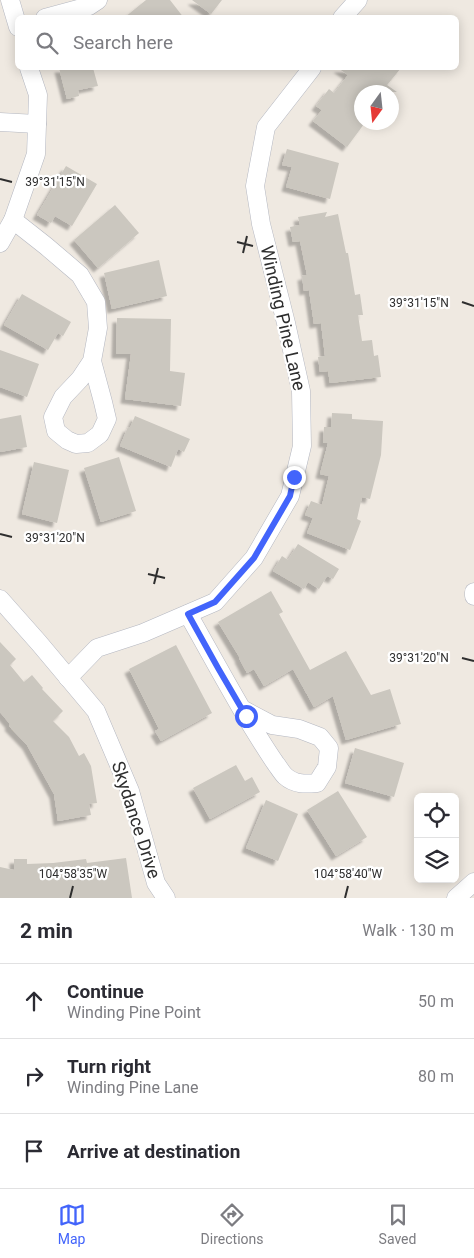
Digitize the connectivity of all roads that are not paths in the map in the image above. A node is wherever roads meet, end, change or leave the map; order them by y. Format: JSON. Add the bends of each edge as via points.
{"nodes":[{"id":1,"x":10,"y":0,"type":"edge"},
{"id":2,"x":98,"y":0,"type":"edge"},
{"id":3,"x":358,"y":0,"type":"edge"},
{"id":4,"x":56,"y":15,"type":"edge"},
{"id":5,"x":345,"y":15,"type":"edge"},
{"id":6,"x":15,"y":17,"type":"edge"},
{"id":7,"x":30,"y":70,"type":"edge"},
{"id":8,"x":310,"y":70,"type":"edge"},
{"id":9,"x":0,"y":122,"type":"edge"},
{"id":10,"x":37,"y":124,"type":"junction"},
{"id":11,"x":13,"y":220,"type":"junction"},
{"id":12,"x":0,"y":243,"type":"edge"},
{"id":13,"x":92,"y":361,"type":"dead end"},
{"id":14,"x":0,"y":599,"type":"edge"},
{"id":15,"x":188,"y":614,"type":"junction"},
{"id":16,"x":68,"y":678,"type":"junction"},
{"id":17,"x":242,"y":709,"type":"junction"},
{"id":18,"x":474,"y":882,"type":"edge"},
{"id":19,"x":166,"y":898,"type":"edge"},
{"id":20,"x":456,"y":898,"type":"edge"}],
"edges":[{"from":1,"to":6,"type":"street"},
{"from":2,"to":4,"type":"street","via":[[89,6]]},
{"from":3,"to":5,"type":"street"},
{"from":7,"to":10,"type":"street","via":[[38,95]]},
{"from":8,"to":15,"type":"street","name":"Winding Pine Lane","via":[[266,127],[255,186],[301,391],[302,446],[290,496],[254,558],[215,602]]},
{"from":9,"to":10,"type":"street"},
{"from":10,"to":11,"type":"street","via":[[36,154]]},
{"from":11,"to":12,"type":"street"},
{"from":11,"to":13,"type":"street","via":[[80,275],[96,302],[98,328]]},
{"from":14,"to":16,"type":"street","name":"Skydance Drive"},
{"from":15,"to":16,"type":"street","name":"Winding Pine Lane","via":[[97,648]]},
{"from":15,"to":17,"type":"street"},
{"from":16,"to":19,"type":"street","name":"Skydance Drive","via":[[96,712],[130,790],[156,883]]},
{"from":17,"to":17,"type":"street","via":[[286,777],[300,785],[318,783],[327,767],[329,748],[320,737],[299,729],[272,725]]},
{"from":18,"to":20,"type":"street"}]}
